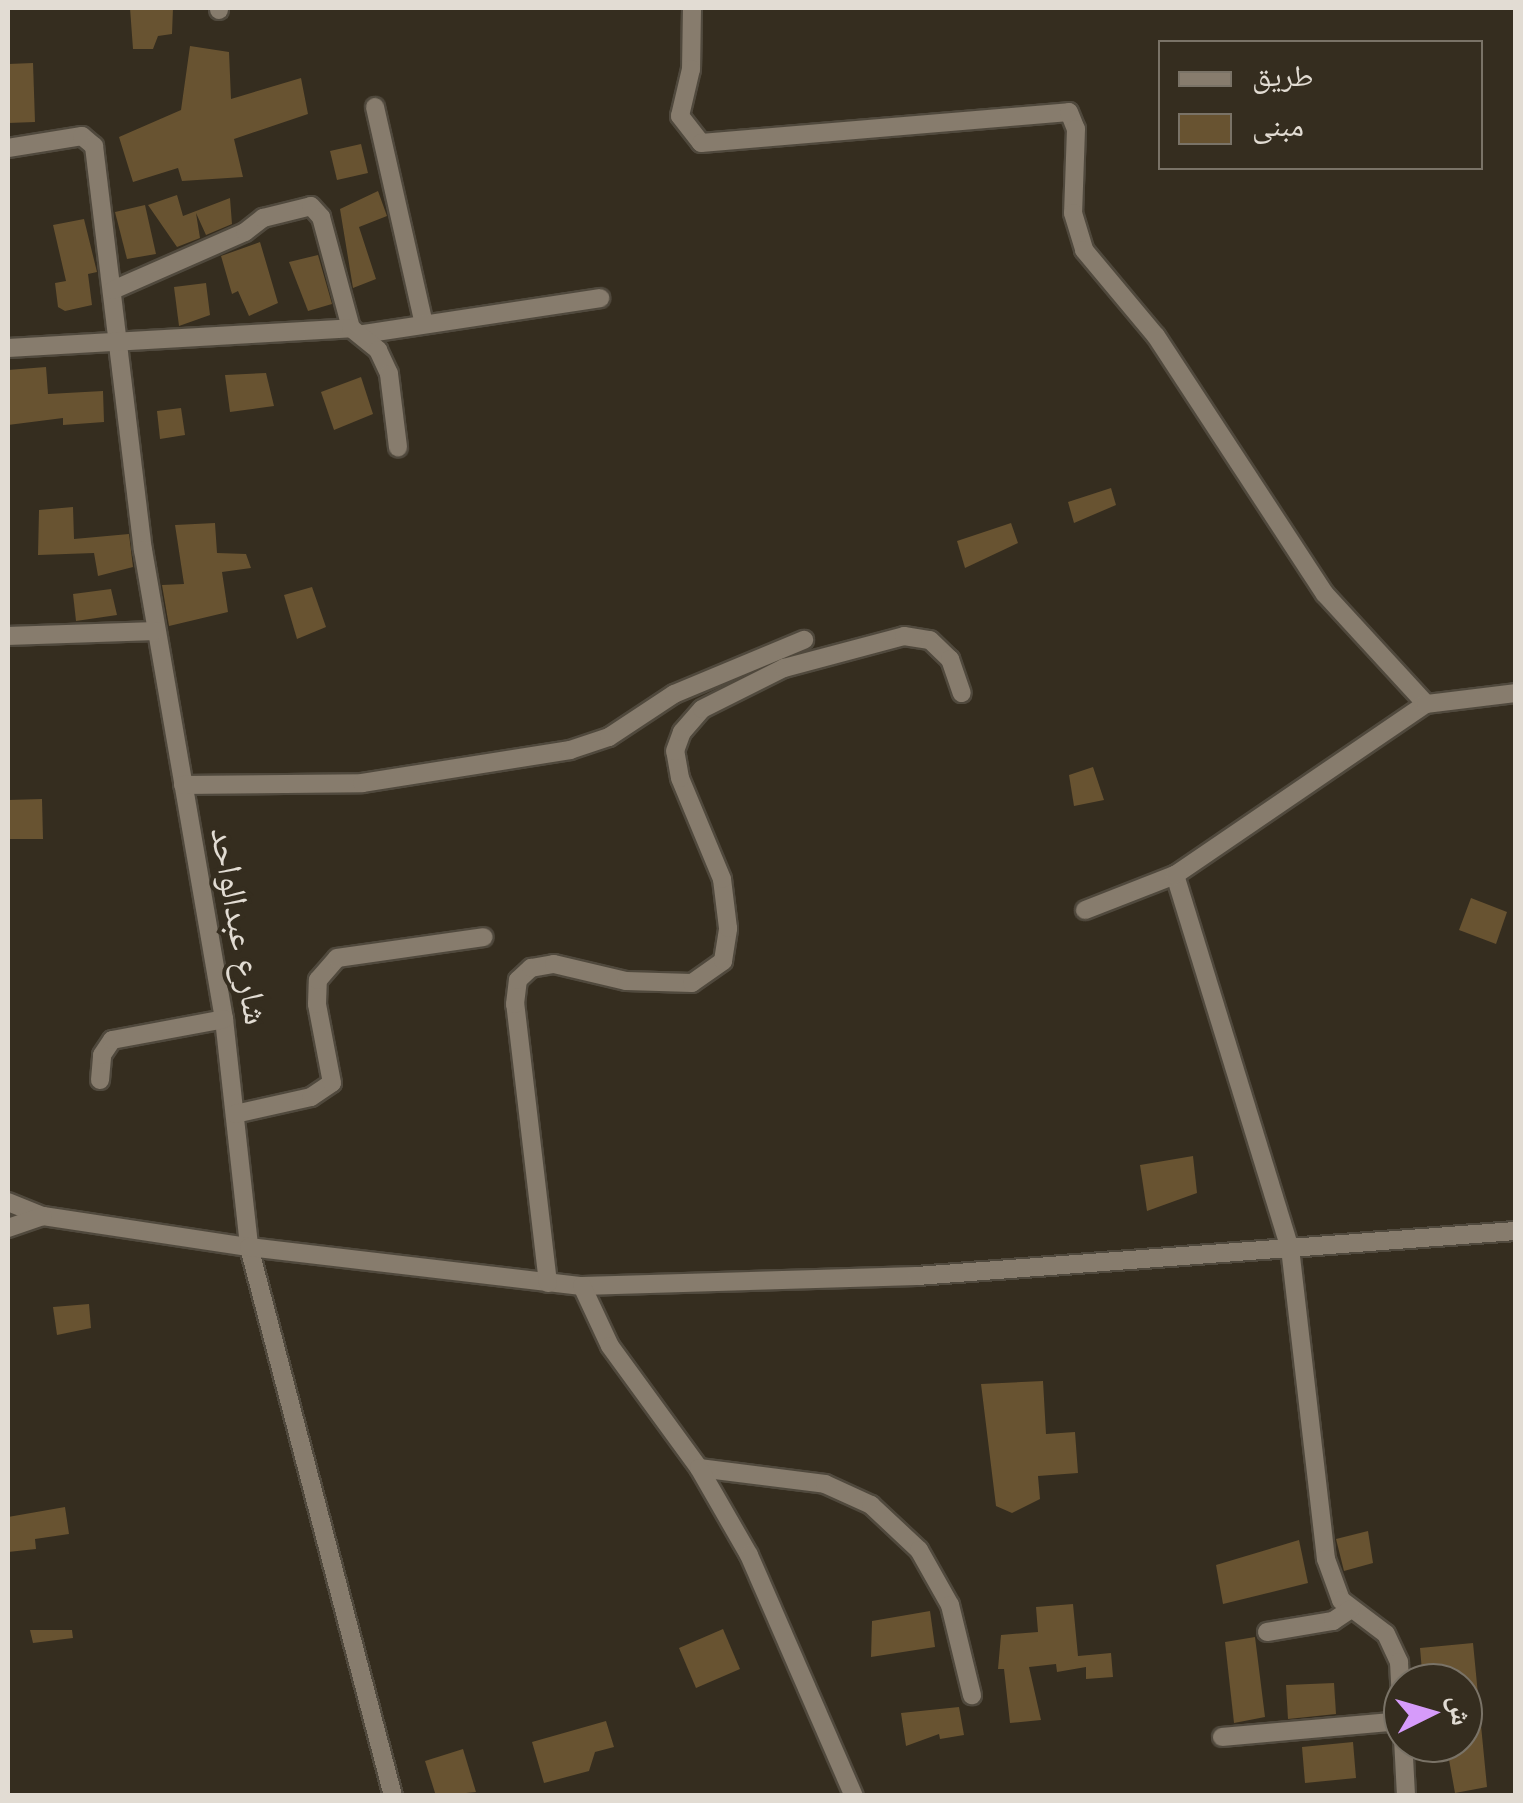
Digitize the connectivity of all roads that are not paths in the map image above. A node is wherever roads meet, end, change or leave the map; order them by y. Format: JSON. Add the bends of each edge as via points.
{"nodes":[{"id":1,"x":692,"y":8,"type":"edge"},
{"id":2,"x":375,"y":107,"type":"dead end"},
{"id":3,"x":8,"y":148,"type":"edge"},
{"id":4,"x":113,"y":290,"type":"junction"},
{"id":5,"x":600,"y":298,"type":"dead end"},
{"id":6,"x":424,"y":324,"type":"junction"},
{"id":7,"x":357,"y":331,"type":"junction"},
{"id":8,"x":119,"y":345,"type":"junction"},
{"id":9,"x":8,"y":348,"type":"edge"},
{"id":10,"x":398,"y":447,"type":"dead end"},
{"id":11,"x":155,"y":631,"type":"junction"},
{"id":12,"x":8,"y":636,"type":"edge"},
{"id":13,"x":804,"y":640,"type":"dead end"},
{"id":14,"x":1516,"y":692,"type":"edge"},
{"id":15,"x":962,"y":693,"type":"dead end"},
{"id":16,"x":1426,"y":704,"type":"junction"},
{"id":17,"x":183,"y":785,"type":"junction"},
{"id":18,"x":1175,"y":875,"type":"junction"},
{"id":19,"x":1085,"y":910,"type":"dead end"},
{"id":20,"x":484,"y":936,"type":"dead end"},
{"id":21,"x":224,"y":1020,"type":"junction"},
{"id":22,"x":100,"y":1080,"type":"dead end"},
{"id":23,"x":235,"y":1114,"type":"junction"},
{"id":24,"x":8,"y":1202,"type":"edge"},
{"id":25,"x":42,"y":1216,"type":"junction"},
{"id":26,"x":8,"y":1228,"type":"edge"},
{"id":27,"x":1516,"y":1230,"type":"edge"},
{"id":28,"x":250,"y":1248,"type":"junction"},
{"id":29,"x":1290,"y":1248,"type":"junction"},
{"id":30,"x":548,"y":1283,"type":"junction"},
{"id":31,"x":582,"y":1286,"type":"junction"},
{"id":32,"x":699,"y":1468,"type":"junction"},
{"id":33,"x":1351,"y":1609,"type":"junction"},
{"id":34,"x":1267,"y":1632,"type":"dead end"},
{"id":35,"x":1399,"y":1663,"type":"edge"},
{"id":36,"x":972,"y":1695,"type":"dead end"},
{"id":37,"x":1383,"y":1723,"type":"edge"},
{"id":38,"x":1222,"y":1737,"type":"dead end"},
{"id":39,"x":1404,"y":1763,"type":"edge"},
{"id":40,"x":393,"y":1796,"type":"edge"},
{"id":41,"x":854,"y":1796,"type":"edge"},
{"id":42,"x":1406,"y":1796,"type":"edge"}],
"edges":[{"from":1,"to":16,"type":"street","via":[[690,76],[680,116],[689,136],[701,143],[1069,112],[1076,129],[1073,212],[1084,250],[1156,336],[1325,594]]},
{"from":2,"to":6,"type":"street"},
{"from":3,"to":4,"type":"street","name":"شارع عبدالواحد","via":[[88,138]]},
{"from":4,"to":7,"type":"street","via":[[263,218],[311,206],[321,217]]},
{"from":4,"to":8,"type":"street","name":"شارع عبدالواحد"},
{"from":5,"to":6,"type":"street"},
{"from":6,"to":7,"type":"street"},
{"from":7,"to":8,"type":"street"},
{"from":7,"to":10,"type":"street","via":[[389,374]]},
{"from":8,"to":9,"type":"street"},
{"from":8,"to":11,"type":"street","name":"شارع عبدالواحد"},
{"from":11,"to":12,"type":"street"},
{"from":11,"to":17,"type":"street","name":"شارع عبدالواحد"},
{"from":13,"to":17,"type":"street","via":[[674,694],[609,737],[570,750],[362,784]]},
{"from":14,"to":16,"type":"street"},
{"from":15,"to":30,"type":"street","via":[[950,659],[930,640],[904,636],[784,668],[702,708],[682,732],[675,752],[680,778],[722,878],[728,928],[723,961],[692,983],[626,982],[554,964],[531,968],[518,980],[515,1004]]},
{"from":16,"to":18,"type":"street"},
{"from":17,"to":21,"type":"street","name":"شارع عبدالواحد"},
{"from":18,"to":19,"type":"street"},
{"from":18,"to":29,"type":"street"},
{"from":20,"to":23,"type":"street","via":[[337,958],[318,980],[332,1083],[312,1097]]},
{"from":21,"to":22,"type":"street","via":[[112,1040],[102,1055]]},
{"from":21,"to":23,"type":"street","name":"شارع عبدالواحد"},
{"from":23,"to":28,"type":"street","name":"شارع عبدالواحد"},
{"from":24,"to":25,"type":"street"},
{"from":25,"to":26,"type":"street"},
{"from":25,"to":28,"type":"street"},
{"from":27,"to":29,"type":"street"},
{"from":28,"to":30,"type":"street"},
{"from":28,"to":40,"type":"street","name":"شارع عبدالواحد"},
{"from":29,"to":31,"type":"street","via":[[917,1276]]},
{"from":29,"to":33,"type":"street","via":[[1318,1512],[1326,1559]]},
{"from":30,"to":31,"type":"street"},
{"from":31,"to":32,"type":"street","via":[[610,1346]]},
{"from":32,"to":36,"type":"street","via":[[825,1484],[872,1505],[919,1550],[950,1605]]},
{"from":32,"to":41,"type":"street","via":[[749,1555]]},
{"from":33,"to":34,"type":"street","via":[[1333,1621]]},
{"from":33,"to":35,"type":"street","via":[[1386,1634]]},
{"from":37,"to":38,"type":"street"},
{"from":39,"to":42,"type":"street"}]}
